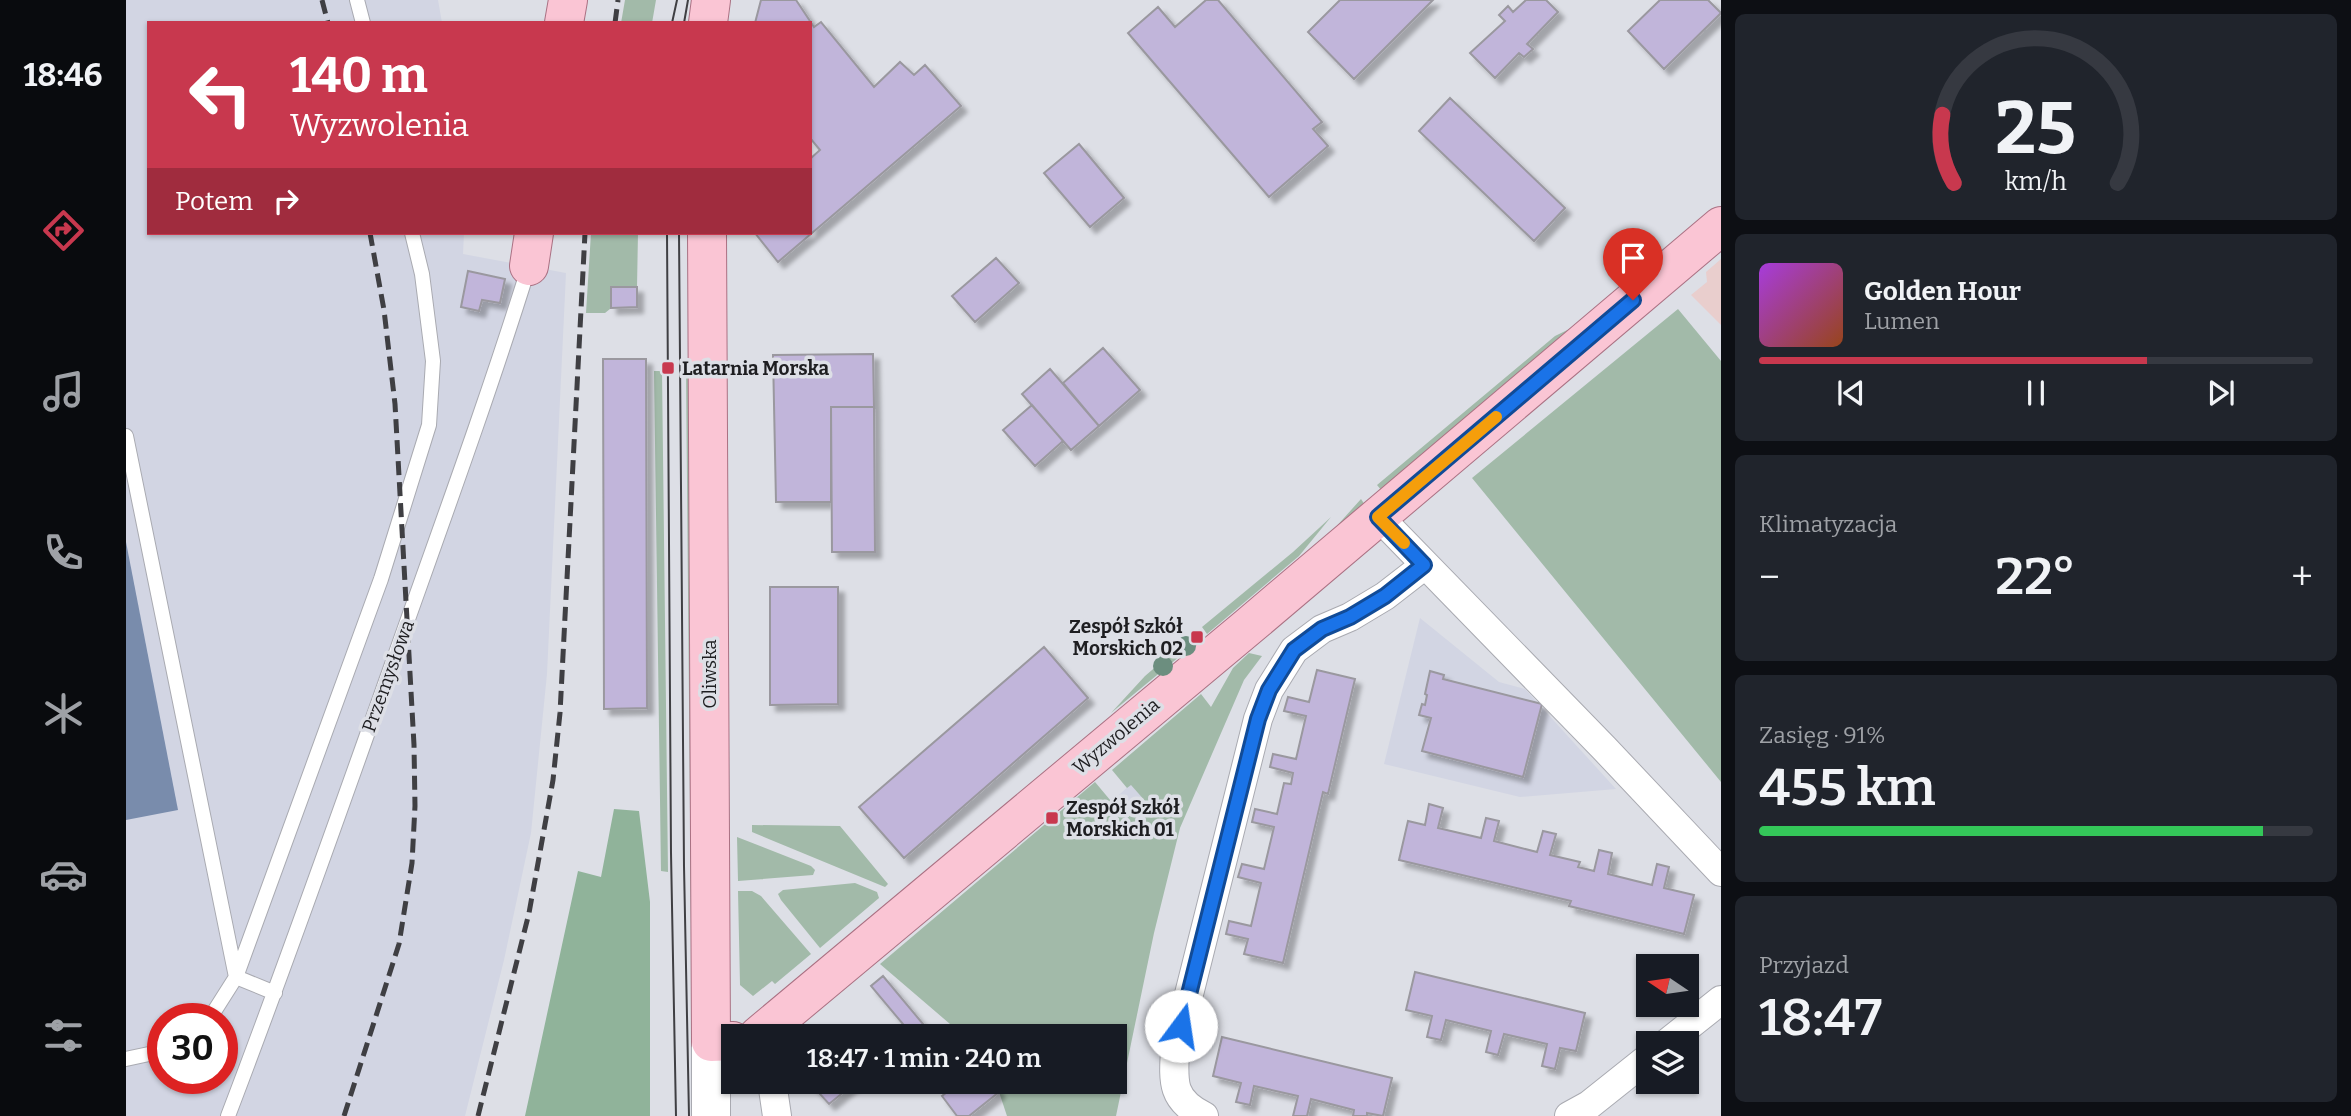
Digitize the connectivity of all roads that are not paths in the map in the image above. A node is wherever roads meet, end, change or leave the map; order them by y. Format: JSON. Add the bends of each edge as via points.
{"nodes":[{"id":1,"x":357,"y":0,"type":"edge"},
{"id":2,"x":568,"y":0,"type":"edge"},
{"id":3,"x":711,"y":0,"type":"edge"},
{"id":4,"x":362,"y":21,"type":"edge"},
{"id":5,"x":564,"y":21,"type":"edge"},
{"id":6,"x":708,"y":21,"type":"edge"},
{"id":7,"x":1721,"y":226,"type":"edge"},
{"id":8,"x":412,"y":235,"type":"edge"},
{"id":9,"x":707,"y":235,"type":"edge"},
{"id":10,"x":532,"y":249,"type":"edge"},
{"id":11,"x":126,"y":436,"type":"edge"},
{"id":12,"x":1378,"y":517,"type":"junction"},
{"id":13,"x":1424,"y":565,"type":"junction"},
{"id":14,"x":1721,"y":872,"type":"edge"},
{"id":15,"x":236,"y":976,"type":"junction"},
{"id":16,"x":275,"y":993,"type":"junction"},
{"id":17,"x":1721,"y":1000,"type":"edge"},
{"id":18,"x":219,"y":1003,"type":"edge"},
{"id":19,"x":722,"y":1024,"type":"edge"},
{"id":20,"x":772,"y":1024,"type":"edge"},
{"id":21,"x":1682,"y":1031,"type":"edge"},
{"id":22,"x":721,"y":1049,"type":"edge"},
{"id":23,"x":147,"y":1054,"type":"edge"},
{"id":24,"x":126,"y":1059,"type":"edge"},
{"id":25,"x":1636,"y":1068,"type":"edge"},
{"id":26,"x":774,"y":1094,"type":"edge"},
{"id":27,"x":228,"y":1116,"type":"edge"},
{"id":28,"x":711,"y":1116,"type":"edge"},
{"id":29,"x":777,"y":1116,"type":"edge"},
{"id":30,"x":1204,"y":1116,"type":"edge"},
{"id":31,"x":1569,"y":1116,"type":"edge"}],
"edges":[{"from":1,"to":4,"type":"lane"},
{"from":2,"to":5,"type":"main road"},
{"from":3,"to":6,"type":"main road"},
{"from":7,"to":12,"type":"main road","name":"Wyzwolenia"},
{"from":8,"to":15,"type":"lane","via":[[433,361],[429,425],[381,579]]},
{"from":9,"to":19,"type":"main road","name":"Oliwska"},
{"from":10,"to":16,"type":"lane","name":"Przemysłowa","via":[[502,352]]},
{"from":11,"to":15,"type":"lane"},
{"from":12,"to":13,"type":"street"},
{"from":12,"to":20,"type":"main road","name":"Wyzwolenia"},
{"from":13,"to":14,"type":"street"},
{"from":13,"to":30,"type":"street","via":[[1385,596],[1305,640],[1284,663],[1269,690],[1175,1050],[1178,1096]]},
{"from":15,"to":16,"type":"lane"},
{"from":15,"to":18,"type":"lane"},
{"from":16,"to":27,"type":"lane","name":"Przemysłowa"},
{"from":17,"to":21,"type":"street"},
{"from":22,"to":28,"type":"street","name":"Oliwska"},
{"from":23,"to":24,"type":"lane"},
{"from":25,"to":31,"type":"street"},
{"from":26,"to":29,"type":"street"}]}
